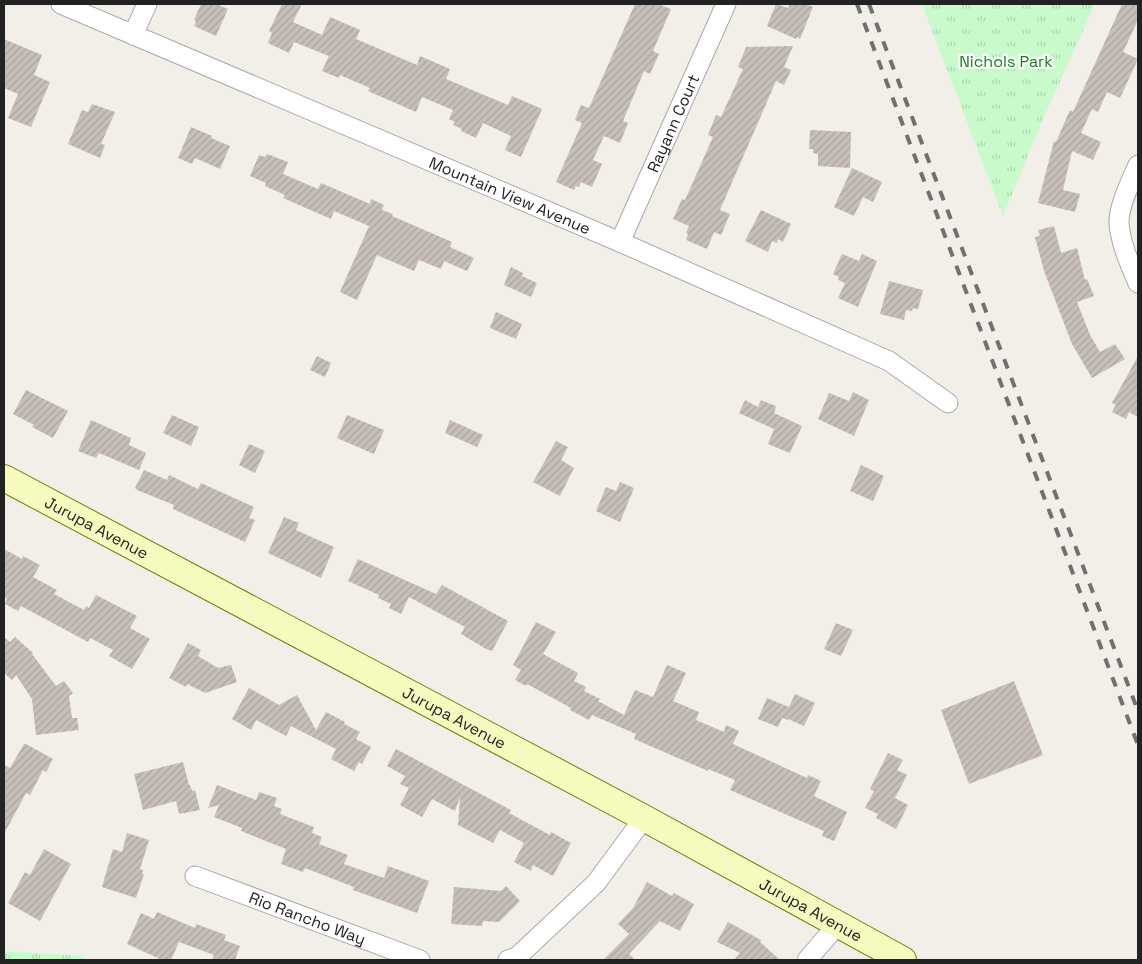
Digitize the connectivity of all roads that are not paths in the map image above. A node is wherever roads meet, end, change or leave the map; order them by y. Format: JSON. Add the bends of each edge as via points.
{"nodes":[{"id":1,"x":61,"y":4,"type":"edge"},
{"id":2,"x":147,"y":4,"type":"edge"},
{"id":3,"x":726,"y":4,"type":"edge"},
{"id":4,"x":133,"y":35,"type":"junction"},
{"id":5,"x":1138,"y":165,"type":"edge"},
{"id":6,"x":620,"y":242,"type":"junction"},
{"id":7,"x":1138,"y":282,"type":"edge"},
{"id":8,"x":948,"y":403,"type":"dead end"},
{"id":9,"x":4,"y":478,"type":"edge"},
{"id":10,"x":644,"y":818,"type":"junction"},
{"id":11,"x":195,"y":876,"type":"dead end"},
{"id":12,"x":838,"y":924,"type":"junction"},
{"id":13,"x":420,"y":960,"type":"edge"},
{"id":14,"x":508,"y":960,"type":"edge"},
{"id":15,"x":807,"y":960,"type":"edge"},
{"id":16,"x":903,"y":960,"type":"edge"}],
"edges":[{"from":1,"to":4,"type":"street","name":"Mountain View Avenue"},
{"from":2,"to":4,"type":"street"},
{"from":3,"to":6,"type":"street","name":"Rayann Court"},
{"from":4,"to":6,"type":"street","name":"Mountain View Avenue"},
{"from":5,"to":7,"type":"street","via":[[1125,194],[1119,222],[1124,248]]},
{"from":6,"to":8,"type":"street","name":"Mountain View Avenue","via":[[889,361]]},
{"from":9,"to":10,"type":"main road","name":"Jurupa Avenue"},
{"from":10,"to":12,"type":"main road","name":"Jurupa Avenue"},
{"from":10,"to":14,"type":"street","via":[[596,882],[517,957]]},
{"from":11,"to":13,"type":"street","name":"Rio Rancho Way"},
{"from":12,"to":15,"type":"street"},
{"from":12,"to":16,"type":"main road","name":"Jurupa Avenue"}]}
